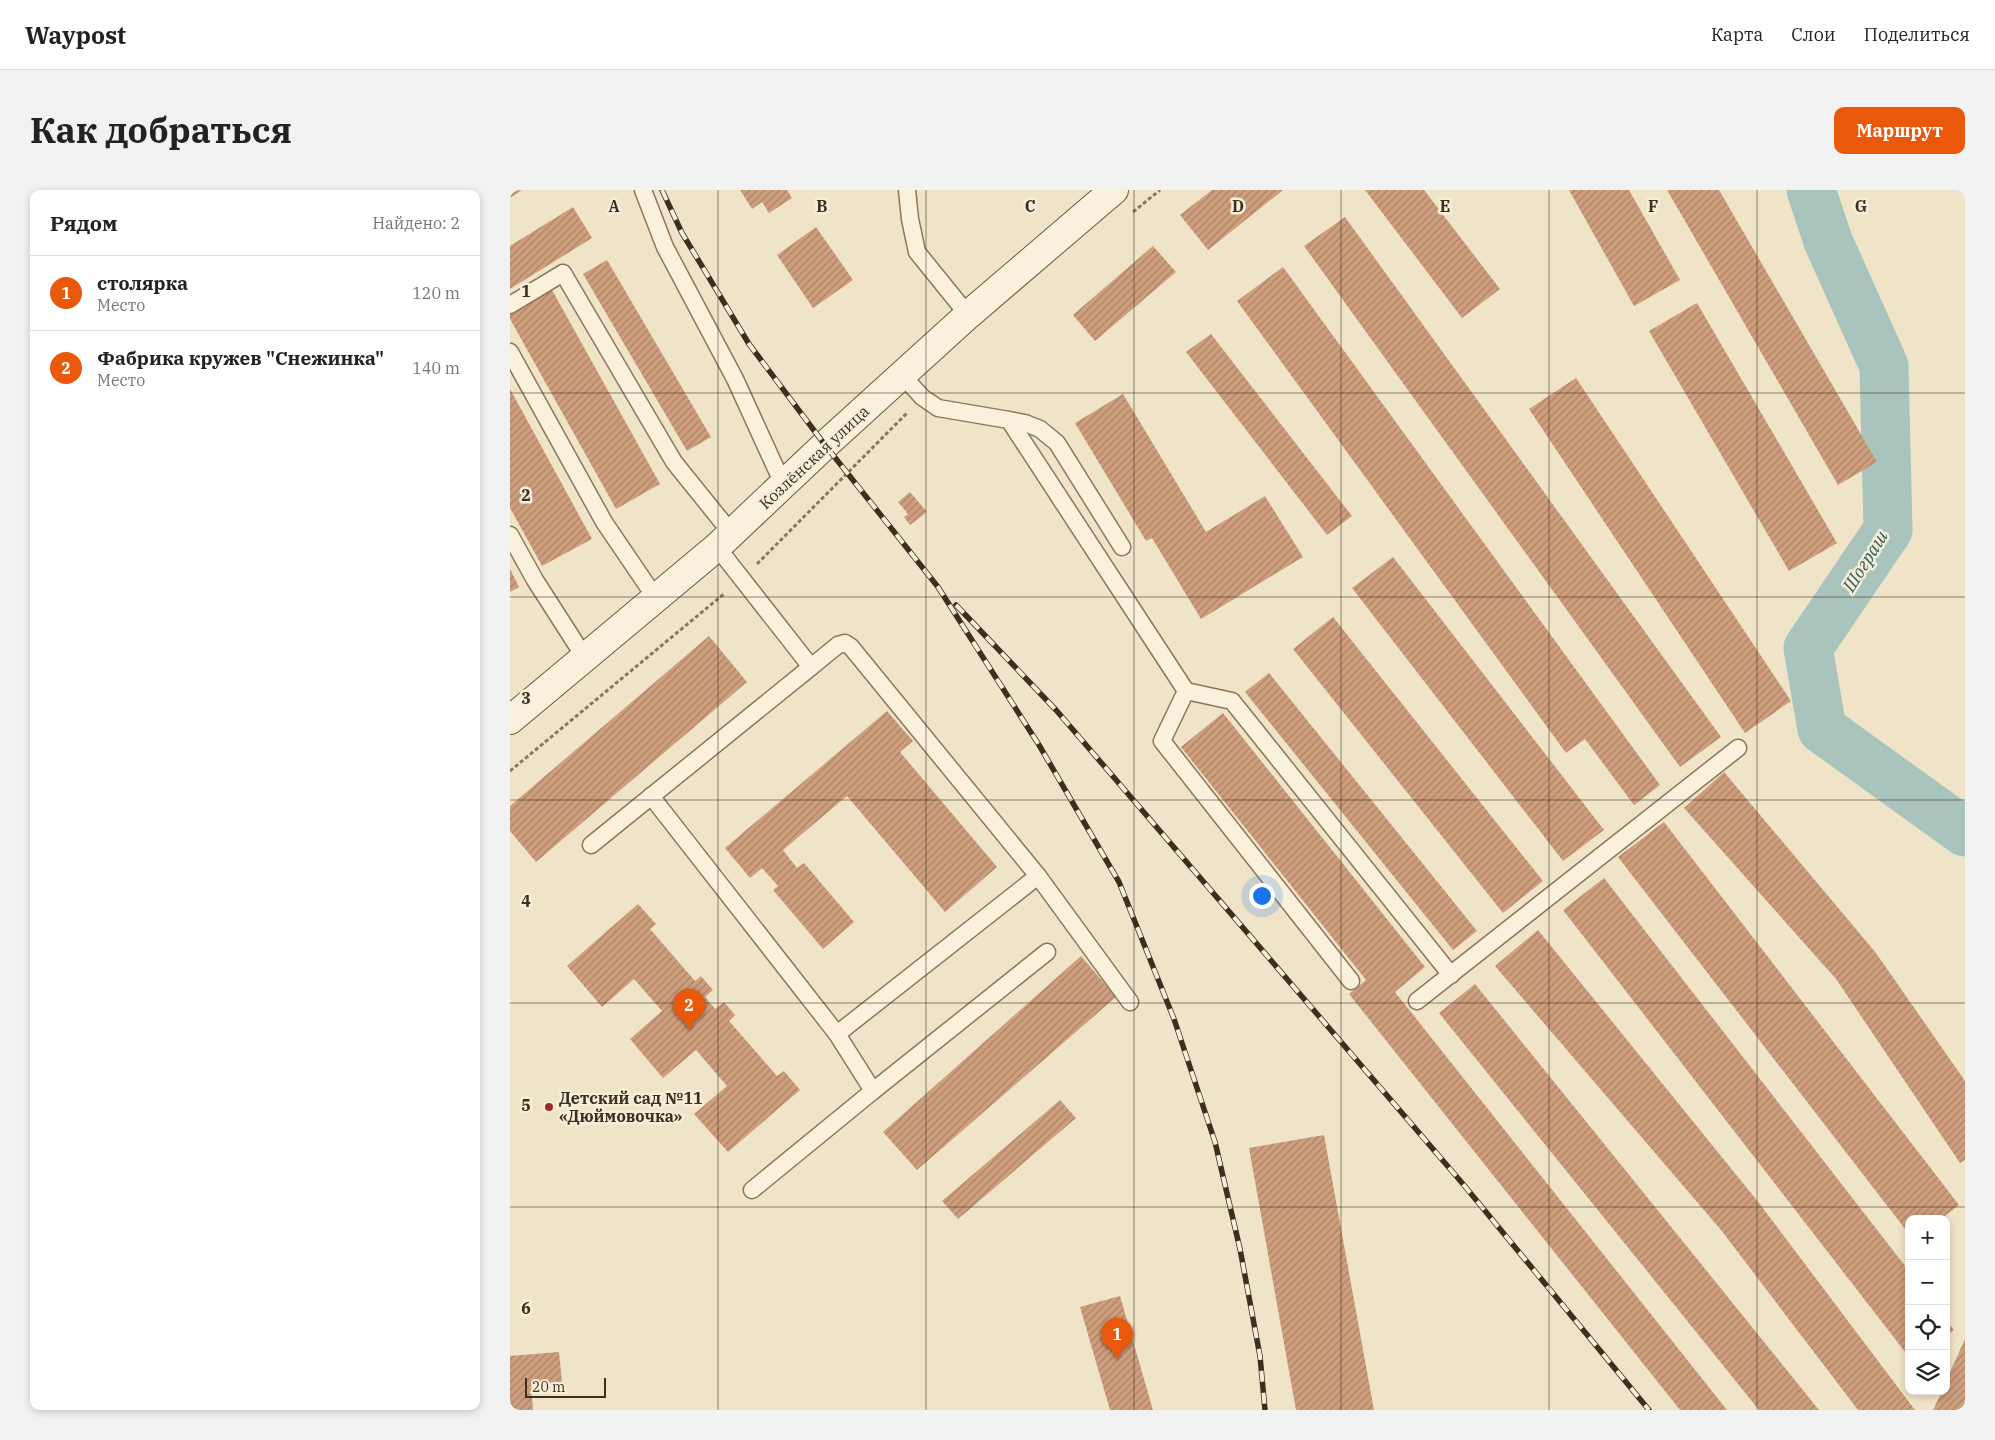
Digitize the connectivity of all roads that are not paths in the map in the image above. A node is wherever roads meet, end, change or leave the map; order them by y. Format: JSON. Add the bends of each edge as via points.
{"nodes":[{"id":1,"x":643,"y":190,"type":"edge"},
{"id":2,"x":907,"y":190,"type":"edge"},
{"id":3,"x":1114,"y":190,"type":"edge"},
{"id":4,"x":510,"y":305,"type":"edge"},
{"id":5,"x":968,"y":315,"type":"junction"},
{"id":6,"x":511,"y":354,"type":"edge"},
{"id":7,"x":903,"y":376,"type":"junction"},
{"id":8,"x":1009,"y":420,"type":"junction"},
{"id":9,"x":783,"y":484,"type":"junction"},
{"id":10,"x":510,"y":535,"type":"edge"},
{"id":11,"x":724,"y":540,"type":"junction"},
{"id":12,"x":1122,"y":547,"type":"dead end"},
{"id":13,"x":657,"y":600,"type":"junction"},
{"id":14,"x":585,"y":658,"type":"junction"},
{"id":15,"x":810,"y":667,"type":"junction"},
{"id":16,"x":1186,"y":691,"type":"junction"},
{"id":17,"x":513,"y":711,"type":"edge"},
{"id":18,"x":1738,"y":748,"type":"dead end"},
{"id":19,"x":650,"y":796,"type":"junction"},
{"id":20,"x":591,"y":846,"type":"dead end"},
{"id":21,"x":1038,"y":876,"type":"junction"},
{"id":22,"x":1047,"y":952,"type":"dead end"},
{"id":23,"x":1451,"y":975,"type":"junction"},
{"id":24,"x":1351,"y":981,"type":"dead end"},
{"id":25,"x":1417,"y":1001,"type":"dead end"},
{"id":26,"x":1130,"y":1002,"type":"dead end"},
{"id":27,"x":837,"y":1034,"type":"junction"},
{"id":28,"x":873,"y":1091,"type":"junction"},
{"id":29,"x":752,"y":1190,"type":"dead end"}],
"edges":[{"from":1,"to":9,"type":"lane","via":[[665,247],[734,379]]},
{"from":2,"to":5,"type":"lane","via":[[917,252]]},
{"from":3,"to":5,"type":"street","name":"Козлёнская улица"},
{"from":4,"to":11,"type":"lane","via":[[563,273],[674,462]]},
{"from":5,"to":7,"type":"street","name":"Козлёнская улица"},
{"from":6,"to":13,"type":"lane","via":[[604,522]]},
{"from":7,"to":8,"type":"lane","via":[[922,397],[938,408]]},
{"from":7,"to":9,"type":"street","name":"Козлёнская улица"},
{"from":8,"to":12,"type":"lane","via":[[1040,429],[1057,444]]},
{"from":8,"to":16,"type":"lane"},
{"from":9,"to":11,"type":"street","name":"Козлёнская улица"},
{"from":10,"to":14,"type":"lane"},
{"from":11,"to":13,"type":"street","name":"Козлёнская улица"},
{"from":11,"to":15,"type":"lane","via":[[742,579]]},
{"from":13,"to":14,"type":"street","name":"Козлёнская улица"},
{"from":14,"to":17,"type":"street","name":"Козлёнская улица"},
{"from":15,"to":19,"type":"lane"},
{"from":15,"to":21,"type":"lane","via":[[838,645],[845,643],[851,647]]},
{"from":16,"to":23,"type":"lane","via":[[1232,700]]},
{"from":16,"to":24,"type":"lane","via":[[1162,741]]},
{"from":18,"to":23,"type":"lane"},
{"from":19,"to":20,"type":"lane"},
{"from":19,"to":27,"type":"lane"},
{"from":21,"to":26,"type":"lane"},
{"from":21,"to":27,"type":"lane"},
{"from":22,"to":28,"type":"lane"},
{"from":23,"to":25,"type":"lane"},
{"from":27,"to":28,"type":"lane"},
{"from":28,"to":29,"type":"lane"}]}
